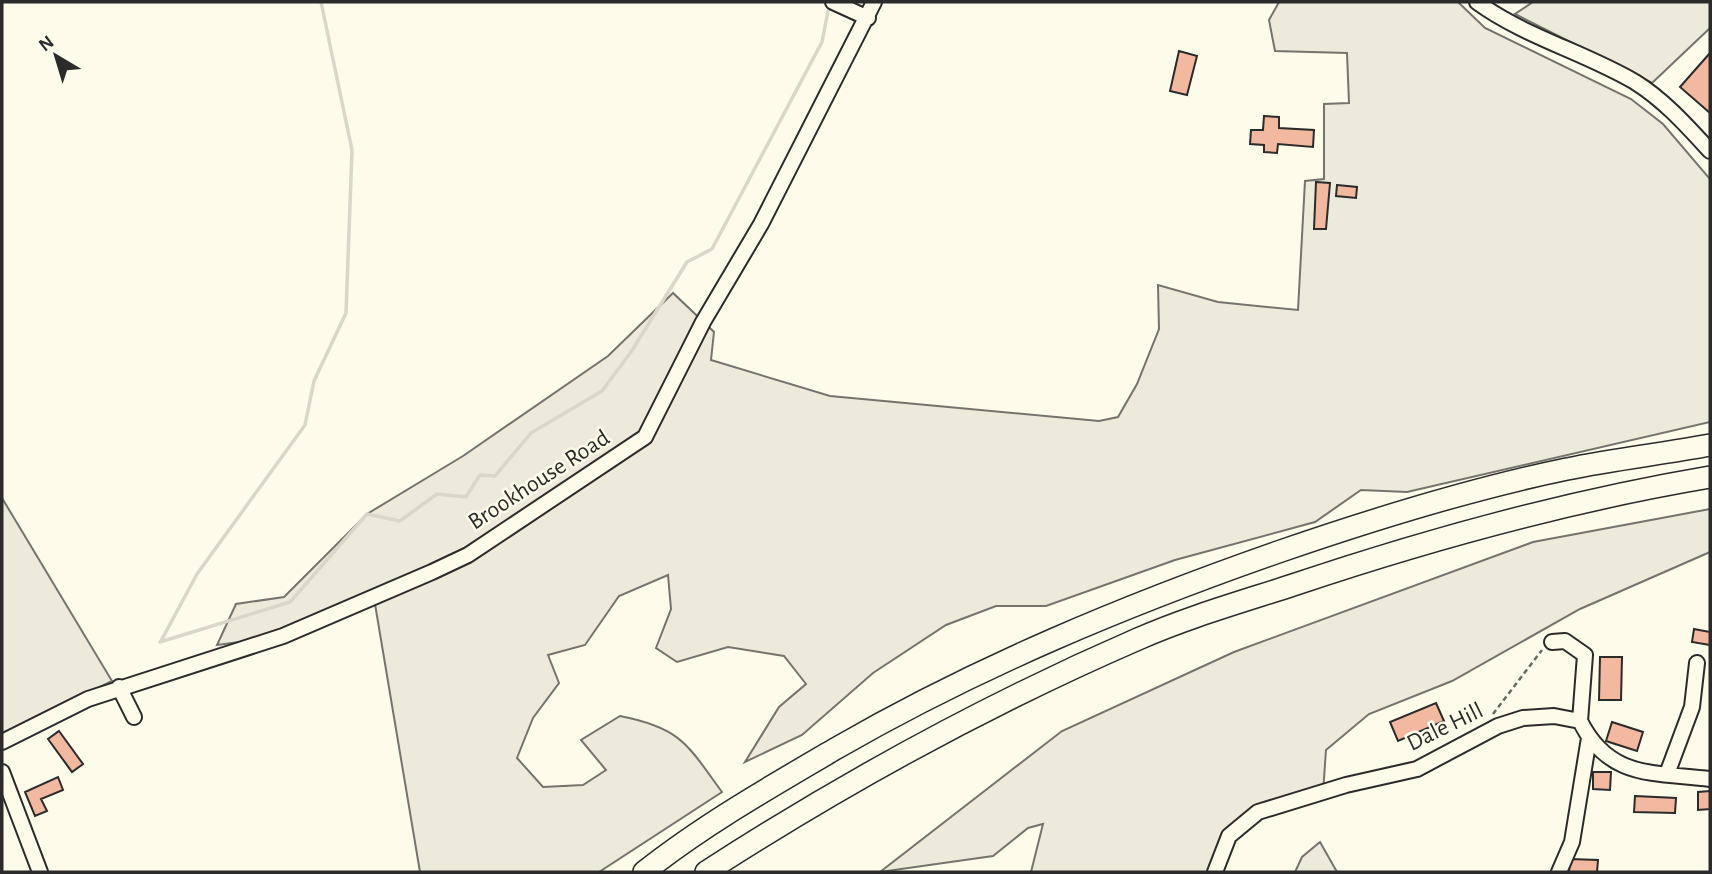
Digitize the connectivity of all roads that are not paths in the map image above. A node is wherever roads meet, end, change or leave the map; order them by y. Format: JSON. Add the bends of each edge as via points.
{"nodes":[{"id":1,"x":833,"y":2,"type":"edge"},
{"id":2,"x":874,"y":2,"type":"edge"},
{"id":3,"x":1477,"y":2,"type":"edge"},
{"id":4,"x":868,"y":18,"type":"junction"},
{"id":5,"x":1710,"y":151,"type":"edge"},
{"id":6,"x":1710,"y":445,"type":"edge"},
{"id":7,"x":1710,"y":477,"type":"edge"},
{"id":8,"x":1552,"y":642,"type":"road end"},
{"id":9,"x":1697,"y":663,"type":"dead end"},
{"id":10,"x":119,"y":687,"type":"junction"},
{"id":11,"x":134,"y":718,"type":"dead end"},
{"id":12,"x":1580,"y":721,"type":"junction"},
{"id":13,"x":1588,"y":738,"type":"junction"},
{"id":14,"x":2,"y":742,"type":"edge"},
{"id":15,"x":2,"y":772,"type":"edge"},
{"id":16,"x":1667,"y":774,"type":"junction"},
{"id":17,"x":1710,"y":779,"type":"edge"},
{"id":18,"x":40,"y":872,"type":"edge"},
{"id":19,"x":644,"y":872,"type":"edge"},
{"id":20,"x":706,"y":872,"type":"edge"},
{"id":21,"x":1215,"y":872,"type":"edge"},
{"id":22,"x":1559,"y":872,"type":"edge"}],
"edges":[{"from":1,"to":4,"type":"street"},
{"from":2,"to":4,"type":"street","name":"Brookhouse Road"},
{"from":3,"to":5,"type":"street","via":[[1513,25],[1635,82],[1668,107]]},
{"from":4,"to":10,"type":"street","name":"Brookhouse Road","via":[[645,437],[468,555],[283,636]]},
{"from":6,"to":19,"type":"highway","via":[[1565,469],[1403,512],[1228,569],[1130,607],[918,701],[795,772]]},
{"from":7,"to":20,"type":"highway","via":[[1531,513],[1370,559],[1140,638],[863,776]]},
{"from":8,"to":12,"type":"street","via":[[1565,641],[1584,655]]},
{"from":9,"to":16,"type":"street","via":[[1692,707]]},
{"from":10,"to":11,"type":"street"},
{"from":10,"to":14,"type":"street","name":"Brookhouse Road"},
{"from":12,"to":13,"type":"street"},
{"from":12,"to":21,"type":"street","name":"Dale Hill","via":[[1554,716],[1523,718],[1417,769],[1258,812],[1229,836]]},
{"from":13,"to":16,"type":"street","via":[[1613,763]]},
{"from":13,"to":22,"type":"street","via":[[1572,842]]},
{"from":15,"to":18,"type":"street"},
{"from":16,"to":17,"type":"street"}]}
